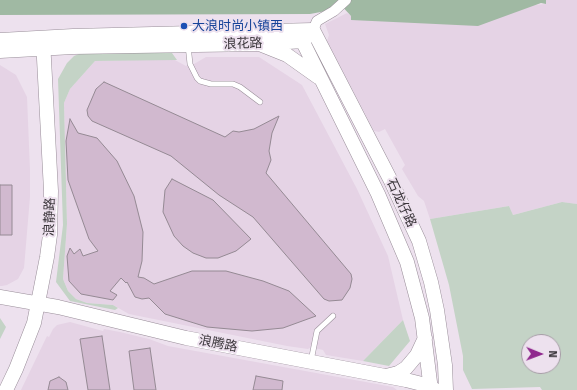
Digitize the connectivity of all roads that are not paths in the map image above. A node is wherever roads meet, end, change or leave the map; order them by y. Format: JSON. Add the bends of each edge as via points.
{"nodes":[{"id":1,"x":346,"y":0,"type":"edge"},
{"id":2,"x":313,"y":30,"type":"junction"},
{"id":3,"x":300,"y":35,"type":"junction"},
{"id":4,"x":0,"y":40,"type":"edge"},
{"id":5,"x":43,"y":43,"type":"junction"},
{"id":6,"x":258,"y":44,"type":"junction"},
{"id":7,"x":188,"y":45,"type":"junction"},
{"id":8,"x":0,"y":51,"type":"edge"},
{"id":9,"x":321,"y":79,"type":"junction"},
{"id":10,"x":260,"y":102,"type":"dead end"},
{"id":11,"x":0,"y":298,"type":"edge"},
{"id":12,"x":38,"y":304,"type":"junction"},
{"id":13,"x":333,"y":316,"type":"dead end"},
{"id":14,"x":425,"y":338,"type":"junction"},
{"id":15,"x":311,"y":362,"type":"junction"},
{"id":16,"x":386,"y":376,"type":"junction"},
{"id":17,"x":432,"y":389,"type":"edge"},
{"id":18,"x":6,"y":390,"type":"edge"},
{"id":19,"x":446,"y":390,"type":"edge"}],
"edges":[{"from":1,"to":2,"type":"street","via":[[334,11],[316,21]]},
{"from":2,"to":3,"type":"main road","name":"浪花路"},
{"from":2,"to":19,"type":"main road","name":"石龙仔路","via":[[419,241],[437,310]]},
{"from":3,"to":5,"type":"main road","name":"浪花路"},
{"from":3,"to":6,"type":"main road","name":"浪花路"},
{"from":3,"to":9,"type":"main road","name":"石龙仔路"},
{"from":4,"to":5,"type":"main road","name":"浪花路"},
{"from":5,"to":7,"type":"main road","name":"浪花路"},
{"from":5,"to":8,"type":"main road","name":"浪花路"},
{"from":5,"to":12,"type":"main road","name":"浪静路","via":[[51,214],[48,258]]},
{"from":6,"to":7,"type":"main road","name":"浪花路"},
{"from":6,"to":9,"type":"main road","via":[[287,55]]},
{"from":7,"to":10,"type":"lane","via":[[190,64],[200,81],[233,84]]},
{"from":9,"to":14,"type":"main road","name":"石龙仔路","via":[[402,247],[416,292]]},
{"from":11,"to":12,"type":"main road","name":"浪腾路"},
{"from":12,"to":15,"type":"main road","name":"浪腾路","via":[[186,338]]},
{"from":12,"to":18,"type":"main road","name":"浪静路","via":[[34,323]]},
{"from":13,"to":15,"type":"lane","via":[[317,331]]},
{"from":14,"to":16,"type":"main road","via":[[417,355],[406,368]]},
{"from":14,"to":17,"type":"main road","name":"石龙仔路"},
{"from":15,"to":16,"type":"main road","name":"浪腾路"},
{"from":16,"to":17,"type":"main road","name":"浪腾路"}]}
